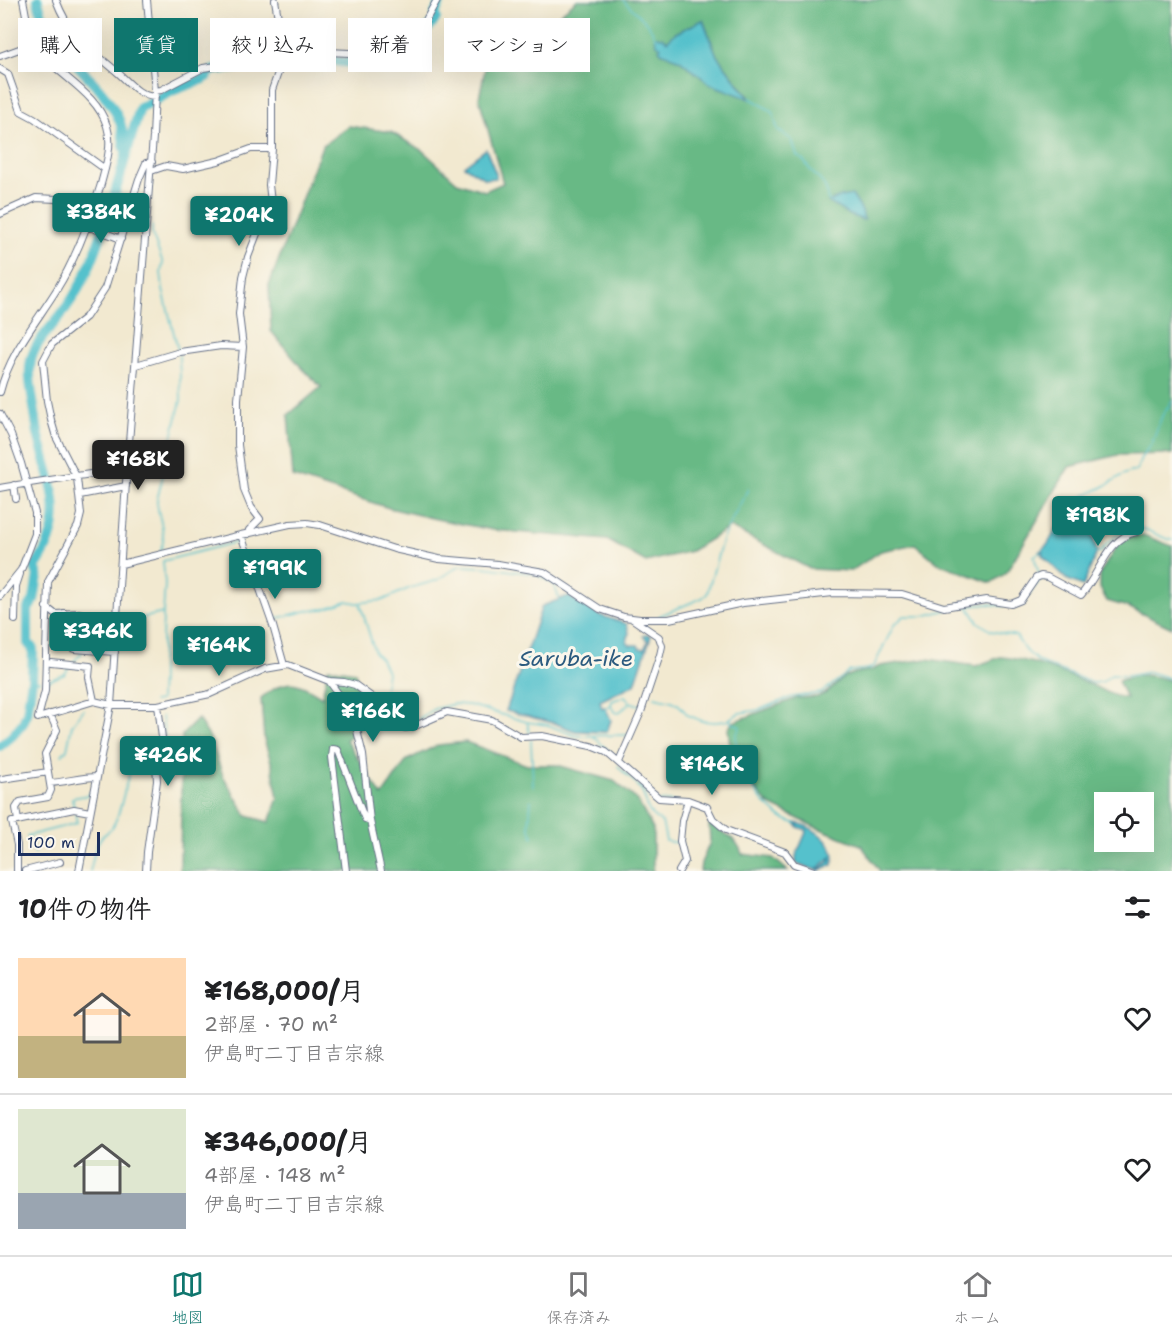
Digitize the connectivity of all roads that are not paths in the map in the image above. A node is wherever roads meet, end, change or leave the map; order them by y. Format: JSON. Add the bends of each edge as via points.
{"nodes":[{"id":1,"x":23,"y":0,"type":"edge"},
{"id":2,"x":56,"y":0,"type":"edge"},
{"id":3,"x":147,"y":0,"type":"edge"},
{"id":4,"x":275,"y":0,"type":"edge"},
{"id":5,"x":437,"y":0,"type":"edge"},
{"id":6,"x":28,"y":18,"type":"edge"},
{"id":7,"x":62,"y":18,"type":"edge"},
{"id":8,"x":277,"y":18,"type":"edge"},
{"id":9,"x":18,"y":48,"type":"edge"},
{"id":10,"x":336,"y":53,"type":"edge"},
{"id":11,"x":0,"y":57,"type":"edge"},
{"id":12,"x":102,"y":60,"type":"edge"},
{"id":13,"x":210,"y":67,"type":"edge"},
{"id":14,"x":0,"y":69,"type":"edge"},
{"id":15,"x":63,"y":72,"type":"edge"},
{"id":16,"x":277,"y":72,"type":"edge"},
{"id":17,"x":154,"y":94,"type":"junction"},
{"id":18,"x":272,"y":149,"type":"junction"},
{"id":19,"x":152,"y":162,"type":"junction"},
{"id":20,"x":105,"y":170,"type":"junction"},
{"id":21,"x":151,"y":171,"type":"junction"},
{"id":22,"x":96,"y":201,"type":"junction"},
{"id":23,"x":0,"y":214,"type":"edge"},
{"id":24,"x":88,"y":226,"type":"junction"},
{"id":25,"x":121,"y":239,"type":"junction"},
{"id":26,"x":243,"y":347,"type":"junction"},
{"id":27,"x":136,"y":365,"type":"junction"},
{"id":28,"x":0,"y":392,"type":"edge"},
{"id":29,"x":0,"y":414,"type":"edge"},
{"id":30,"x":127,"y":468,"type":"junction"},
{"id":31,"x":76,"y":478,"type":"junction"},
{"id":32,"x":29,"y":482,"type":"junction"},
{"id":33,"x":14,"y":485,"type":"junction"},
{"id":34,"x":126,"y":486,"type":"junction"},
{"id":35,"x":0,"y":488,"type":"edge"},
{"id":36,"x":80,"y":495,"type":"junction"},
{"id":37,"x":16,"y":499,"type":"dead end"},
{"id":38,"x":1136,"y":532,"type":"dead end"},
{"id":39,"x":244,"y":538,"type":"junction"},
{"id":40,"x":121,"y":564,"type":"junction"},
{"id":41,"x":21,"y":570,"type":"junction"},
{"id":42,"x":0,"y":596,"type":"edge"},
{"id":43,"x":46,"y":607,"type":"junction"},
{"id":44,"x":64,"y":614,"type":"junction"},
{"id":45,"x":631,"y":618,"type":"junction"},
{"id":46,"x":15,"y":620,"type":"dead end"},
{"id":47,"x":117,"y":622,"type":"junction"},
{"id":48,"x":115,"y":652,"type":"junction"},
{"id":49,"x":51,"y":662,"type":"dead end"},
{"id":50,"x":284,"y":665,"type":"junction"},
{"id":51,"x":329,"y":681,"type":"junction"},
{"id":52,"x":94,"y":702,"type":"junction"},
{"id":53,"x":111,"y":705,"type":"junction"},
{"id":54,"x":158,"y":705,"type":"junction"},
{"id":55,"x":50,"y":714,"type":"junction"},
{"id":56,"x":616,"y":760,"type":"junction"},
{"id":57,"x":48,"y":772,"type":"junction"},
{"id":58,"x":97,"y":777,"type":"junction"},
{"id":59,"x":2,"y":779,"type":"dead end"},
{"id":60,"x":50,"y":783,"type":"junction"},
{"id":61,"x":688,"y":800,"type":"junction"},
{"id":62,"x":90,"y":812,"type":"junction"},
{"id":63,"x":18,"y":821,"type":"junction"},
{"id":64,"x":370,"y":821,"type":"junction"},
{"id":65,"x":60,"y":862,"type":"dead end"},
{"id":66,"x":16,"y":871,"type":"edge"},
{"id":67,"x":25,"y":871,"type":"edge"},
{"id":68,"x":79,"y":871,"type":"edge"},
{"id":69,"x":146,"y":871,"type":"edge"},
{"id":70,"x":346,"y":871,"type":"edge"},
{"id":71,"x":381,"y":871,"type":"edge"},
{"id":72,"x":679,"y":871,"type":"edge"},
{"id":73,"x":814,"y":871,"type":"edge"}],
"edges":[{"from":1,"to":6,"type":"street"},
{"from":2,"to":7,"type":"street"},
{"from":3,"to":17,"type":"street"},
{"from":4,"to":8,"type":"street"},
{"from":5,"to":10,"type":"street","via":[[417,36],[400,51]]},
{"from":9,"to":11,"type":"street"},
{"from":12,"to":17,"type":"street","via":[[142,94]]},
{"from":13,"to":17,"type":"street"},
{"from":14,"to":20,"type":"street","via":[[8,74],[21,111]]},
{"from":15,"to":20,"type":"street","via":[[103,116],[110,139]]},
{"from":16,"to":18,"type":"street","via":[[272,90]]},
{"from":17,"to":19,"type":"street"},
{"from":18,"to":21,"type":"street","via":[[251,149],[183,169],[166,166]]},
{"from":18,"to":26,"type":"street","via":[[270,208],[243,276],[239,314]]},
{"from":19,"to":21,"type":"street"},
{"from":19,"to":25,"type":"street","via":[[146,163],[139,178]]},
{"from":20,"to":22,"type":"street"},
{"from":21,"to":27,"type":"street"},
{"from":22,"to":23,"type":"street","via":[[36,198]]},
{"from":22,"to":24,"type":"street"},
{"from":24,"to":25,"type":"street"},
{"from":24,"to":28,"type":"street","via":[[62,281],[5,372]]},
{"from":25,"to":31,"type":"street","via":[[110,276],[96,302],[86,317],[52,344],[44,361],[51,420]]},
{"from":26,"to":27,"type":"street","via":[[179,352]]},
{"from":26,"to":39,"type":"street","via":[[237,399],[238,446],[244,490],[260,519]]},
{"from":27,"to":30,"type":"street"},
{"from":29,"to":32,"type":"street"},
{"from":30,"to":31,"type":"street"},
{"from":30,"to":34,"type":"street"},
{"from":31,"to":32,"type":"street"},
{"from":31,"to":36,"type":"street"},
{"from":32,"to":33,"type":"street"},
{"from":32,"to":41,"type":"street","via":[[35,513],[34,534]]},
{"from":33,"to":35,"type":"street"},
{"from":33,"to":37,"type":"street"},
{"from":34,"to":36,"type":"street"},
{"from":34,"to":40,"type":"street"},
{"from":36,"to":43,"type":"street","via":[[78,526],[48,582]]},
{"from":38,"to":45,"type":"street","via":[[1114,545],[1081,595],[1039,576],[1026,596],[1011,604],[986,600],[944,607],[902,594],[833,593],[742,603],[669,619]]},
{"from":39,"to":40,"type":"street"},
{"from":39,"to":45,"type":"street","via":[[299,523],[313,524],[440,559],[537,570],[591,605]]},
{"from":39,"to":50,"type":"street"},
{"from":40,"to":47,"type":"street"},
{"from":41,"to":42,"type":"street"},
{"from":41,"to":46,"type":"street","via":[[16,586]]},
{"from":43,"to":44,"type":"street","via":[[55,614]]},
{"from":43,"to":55,"type":"street","via":[[45,691],[38,718]]},
{"from":44,"to":47,"type":"street","via":[[87,614]]},
{"from":44,"to":48,"type":"street","via":[[68,645]]},
{"from":45,"to":56,"type":"street","via":[[659,637],[662,646],[643,706]]},
{"from":47,"to":48,"type":"street"},
{"from":48,"to":53,"type":"street"},
{"from":49,"to":52,"type":"street","via":[[90,666]]},
{"from":50,"to":51,"type":"street"},
{"from":50,"to":54,"type":"street","via":[[265,669],[210,694]]},
{"from":51,"to":56,"type":"street","via":[[355,685],[373,698],[391,722],[405,728],[447,712],[460,713],[492,720],[521,737],[542,736],[591,746]]},
{"from":51,"to":64,"type":"street","via":[[353,714],[363,755]]},
{"from":52,"to":53,"type":"street"},
{"from":52,"to":55,"type":"street"},
{"from":53,"to":54,"type":"street"},
{"from":53,"to":58,"type":"street"},
{"from":54,"to":69,"type":"street","via":[[162,738]]},
{"from":55,"to":57,"type":"street","via":[[57,730],[45,754]]},
{"from":56,"to":61,"type":"street","via":[[659,798]]},
{"from":57,"to":59,"type":"street"},
{"from":57,"to":60,"type":"street"},
{"from":58,"to":60,"type":"street"},
{"from":58,"to":62,"type":"street"},
{"from":60,"to":63,"type":"street","via":[[48,797],[20,802],[16,808]]},
{"from":61,"to":72,"type":"street","via":[[680,841],[685,861]]},
{"from":61,"to":73,"type":"street","via":[[707,807],[713,819],[726,830],[785,852],[794,864]]},
{"from":62,"to":63,"type":"street","via":[[74,809]]},
{"from":62,"to":68,"type":"street"},
{"from":63,"to":66,"type":"street","via":[[12,822],[17,845]]},
{"from":64,"to":70,"type":"street","via":[[365,819],[338,750],[333,749]]},
{"from":64,"to":71,"type":"street"},
{"from":65,"to":67,"type":"street"}]}
